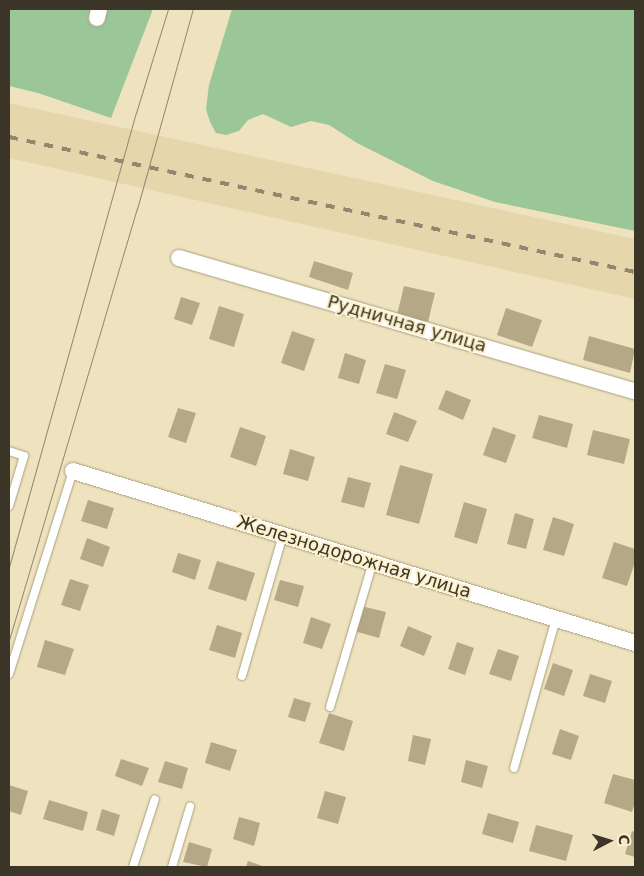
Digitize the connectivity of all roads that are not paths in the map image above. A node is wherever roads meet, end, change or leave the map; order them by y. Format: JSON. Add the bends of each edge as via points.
{"nodes":[{"id":1,"x":179,"y":258,"type":"dead end"},
{"id":2,"x":635,"y":390,"type":"edge"},
{"id":3,"x":9,"y":451,"type":"edge"},
{"id":4,"x":73,"y":471,"type":"joint"},
{"id":5,"x":9,"y":506,"type":"edge"},
{"id":6,"x":283,"y":535,"type":"junction"},
{"id":7,"x":373,"y":562,"type":"junction"},
{"id":8,"x":556,"y":618,"type":"junction"},
{"id":9,"x":635,"y":642,"type":"edge"},
{"id":10,"x":9,"y":674,"type":"edge"},
{"id":11,"x":242,"y":676,"type":"dead end"},
{"id":12,"x":330,"y":707,"type":"dead end"},
{"id":13,"x":514,"y":768,"type":"dead end"},
{"id":14,"x":155,"y":799,"type":"dead end"},
{"id":15,"x":190,"y":807,"type":"dead end"},
{"id":16,"x":133,"y":867,"type":"edge"},
{"id":17,"x":172,"y":867,"type":"edge"}],
"edges":[{"from":1,"to":2,"type":"street","name":"Рудничная улица"},
{"from":3,"to":5,"type":"lane","via":[[24,456]]},
{"from":4,"to":6,"type":"street","name":"Железнодорожная улица"},
{"from":4,"to":10,"type":"lane"},
{"from":6,"to":7,"type":"street","name":"Железнодорожная улица"},
{"from":6,"to":11,"type":"lane"},
{"from":7,"to":8,"type":"street","name":"Железнодорожная улица"},
{"from":7,"to":12,"type":"lane"},
{"from":8,"to":9,"type":"street","name":"Железнодорожная улица"},
{"from":8,"to":13,"type":"lane"},
{"from":14,"to":16,"type":"lane"},
{"from":15,"to":17,"type":"lane"}]}
